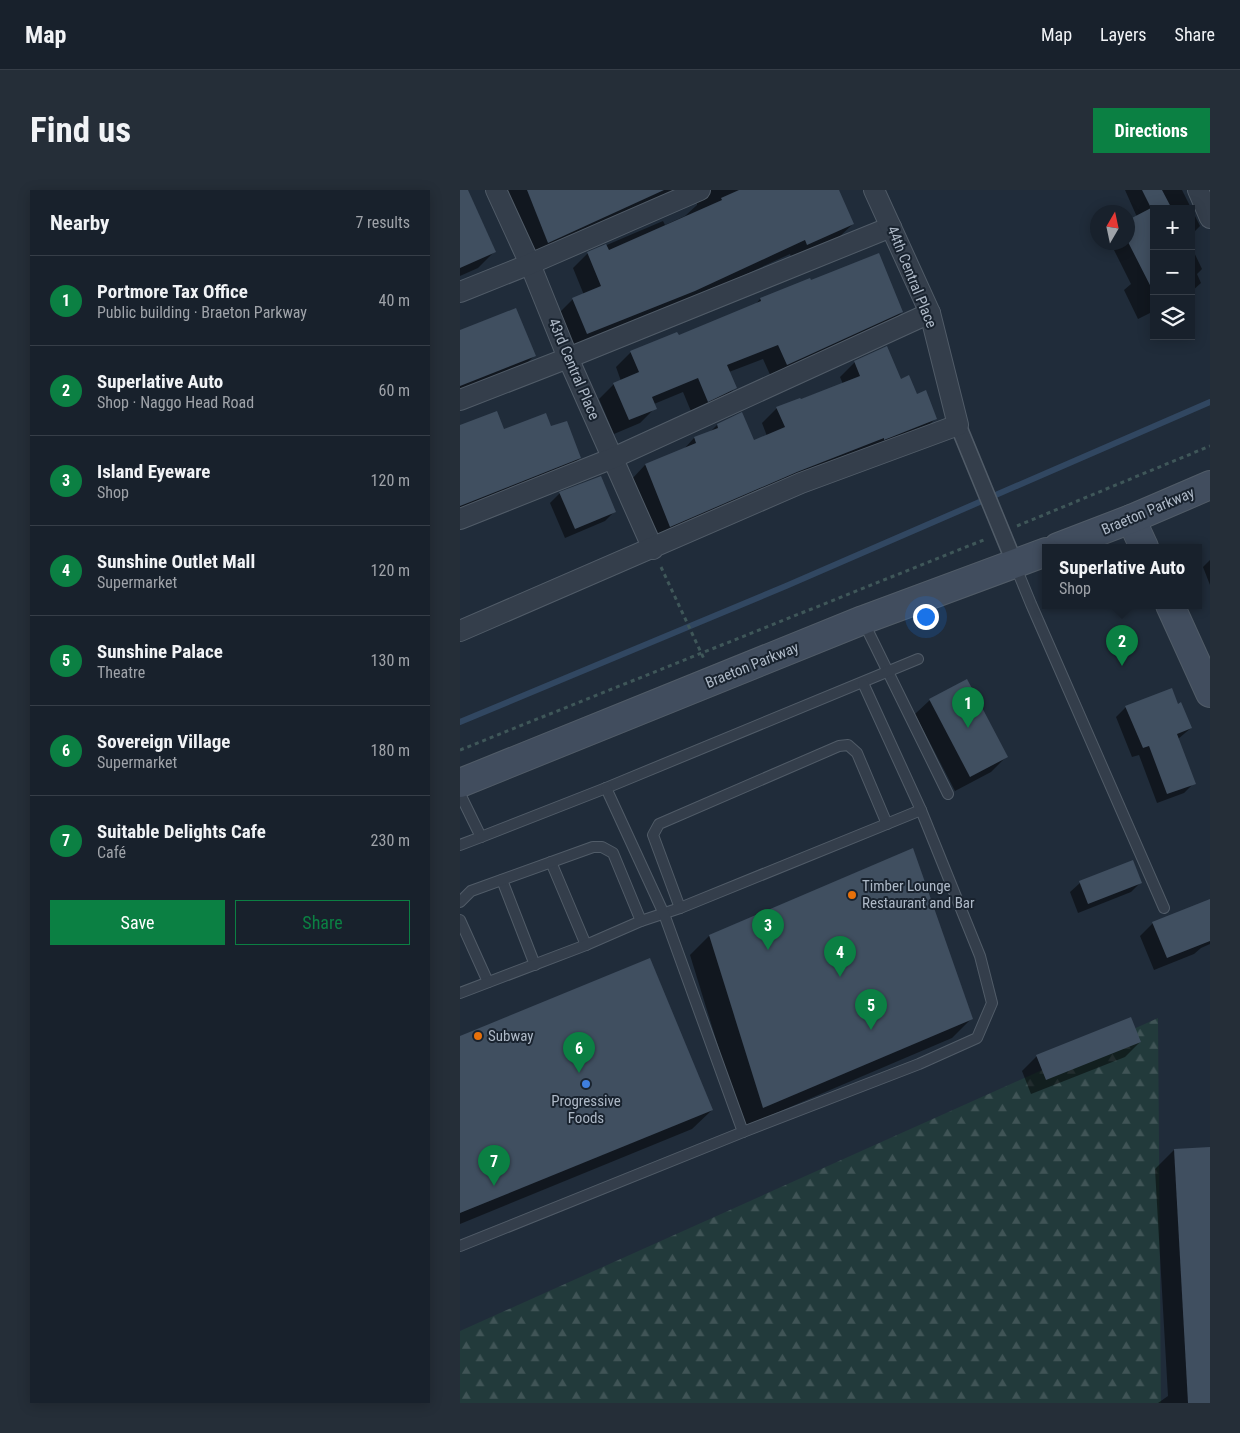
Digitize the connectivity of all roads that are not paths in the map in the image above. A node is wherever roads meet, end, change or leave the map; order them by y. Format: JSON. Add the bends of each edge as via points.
{"nodes":[{"id":1,"x":496,"y":190,"type":"edge"},
{"id":2,"x":700,"y":190,"type":"edge"},
{"id":3,"x":874,"y":190,"type":"edge"},
{"id":4,"x":1198,"y":190,"type":"edge"},
{"id":5,"x":1210,"y":218,"type":"edge"},
{"id":6,"x":891,"y":227,"type":"junction"},
{"id":7,"x":530,"y":264,"type":"junction"},
{"id":8,"x":460,"y":292,"type":"edge"},
{"id":9,"x":930,"y":313,"type":"junction"},
{"id":10,"x":568,"y":358,"type":"junction"},
{"id":11,"x":460,"y":400,"type":"edge"},
{"id":12,"x":961,"y":433,"type":"junction"},
{"id":13,"x":614,"y":458,"type":"junction"},
{"id":14,"x":1210,"y":484,"type":"edge"},
{"id":15,"x":460,"y":519,"type":"edge"},
{"id":16,"x":1130,"y":519,"type":"junction"},
{"id":17,"x":1066,"y":544,"type":"edge"},
{"id":18,"x":1142,"y":544,"type":"edge"},
{"id":19,"x":653,"y":549,"type":"junction"},
{"id":20,"x":1042,"y":554,"type":"edge"},
{"id":21,"x":1015,"y":564,"type":"junction"},
{"id":22,"x":1172,"y":609,"type":"edge"},
{"id":23,"x":863,"y":620,"type":"junction"},
{"id":24,"x":460,"y":631,"type":"edge"},
{"id":25,"x":918,"y":659,"type":"dead end"},
{"id":26,"x":887,"y":671,"type":"junction"},
{"id":27,"x":863,"y":683,"type":"junction"},
{"id":28,"x":1210,"y":693,"type":"edge"},
{"id":29,"x":460,"y":783,"type":"edge"},
{"id":30,"x":606,"y":788,"type":"junction"},
{"id":31,"x":460,"y":794,"type":"edge"},
{"id":32,"x":948,"y":794,"type":"dead end"},
{"id":33,"x":921,"y":810,"type":"junction"},
{"id":34,"x":886,"y":824,"type":"junction"},
{"id":35,"x":481,"y":836,"type":"junction"},
{"id":36,"x":460,"y":845,"type":"edge"},
{"id":37,"x":551,"y":862,"type":"junction"},
{"id":38,"x":502,"y":880,"type":"junction"},
{"id":39,"x":460,"y":902,"type":"edge"},
{"id":40,"x":680,"y":908,"type":"junction"},
{"id":41,"x":1164,"y":908,"type":"dead end"},
{"id":42,"x":664,"y":914,"type":"junction"},
{"id":43,"x":460,"y":920,"type":"edge"},
{"id":44,"x":641,"y":921,"type":"junction"},
{"id":45,"x":586,"y":945,"type":"junction"},
{"id":46,"x":535,"y":965,"type":"junction"},
{"id":47,"x":488,"y":982,"type":"junction"},
{"id":48,"x":460,"y":993,"type":"edge"},
{"id":49,"x":743,"y":1132,"type":"junction"},
{"id":50,"x":460,"y":1246,"type":"edge"}],
"edges":[{"from":1,"to":7,"type":"street","name":"43rd Central Place"},
{"from":2,"to":7,"type":"street"},
{"from":3,"to":6,"type":"street","name":"44th Central Place"},
{"from":4,"to":5,"type":"street"},
{"from":6,"to":9,"type":"street","name":"44th Central Place"},
{"from":6,"to":10,"type":"street"},
{"from":7,"to":8,"type":"street"},
{"from":7,"to":10,"type":"street","name":"43rd Central Place"},
{"from":9,"to":12,"type":"street","name":"44th Central Place"},
{"from":9,"to":13,"type":"street"},
{"from":10,"to":11,"type":"street"},
{"from":10,"to":13,"type":"street","name":"43rd Central Place"},
{"from":12,"to":19,"type":"street","via":[[801,483]]},
{"from":12,"to":21,"type":"street"},
{"from":13,"to":15,"type":"street"},
{"from":13,"to":19,"type":"street","name":"43rd Central Place"},
{"from":14,"to":16,"type":"main road","name":"Braeton Parkway"},
{"from":16,"to":17,"type":"main road","name":"Braeton Parkway"},
{"from":16,"to":18,"type":"main road"},
{"from":19,"to":24,"type":"street"},
{"from":20,"to":21,"type":"main road","name":"Braeton Parkway"},
{"from":21,"to":23,"type":"main road","name":"Braeton Parkway"},
{"from":21,"to":41,"type":"lane"},
{"from":22,"to":28,"type":"main road"},
{"from":23,"to":26,"type":"lane"},
{"from":23,"to":29,"type":"main road","name":"Braeton Parkway"},
{"from":25,"to":26,"type":"lane"},
{"from":26,"to":27,"type":"lane"},
{"from":26,"to":32,"type":"lane"},
{"from":27,"to":30,"type":"lane"},
{"from":27,"to":33,"type":"lane"},
{"from":30,"to":35,"type":"lane"},
{"from":30,"to":42,"type":"lane"},
{"from":31,"to":35,"type":"lane"},
{"from":33,"to":34,"type":"lane"},
{"from":33,"to":49,"type":"lane","via":[[980,956],[992,1003],[977,1038],[919,1064]]},
{"from":34,"to":40,"type":"lane"},
{"from":34,"to":40,"type":"lane","via":[[857,753],[848,745],[839,746],[659,824],[653,835]]},
{"from":35,"to":36,"type":"lane"},
{"from":37,"to":38,"type":"lane"},
{"from":37,"to":44,"type":"lane","via":[[593,847],[610,851]]},
{"from":37,"to":45,"type":"lane"},
{"from":38,"to":39,"type":"lane","via":[[472,891]]},
{"from":38,"to":46,"type":"lane"},
{"from":40,"to":42,"type":"lane"},
{"from":42,"to":44,"type":"lane"},
{"from":42,"to":49,"type":"lane"},
{"from":43,"to":47,"type":"lane"},
{"from":44,"to":45,"type":"lane"},
{"from":45,"to":46,"type":"lane"},
{"from":46,"to":47,"type":"lane"},
{"from":47,"to":48,"type":"lane"},
{"from":49,"to":50,"type":"lane"}]}
